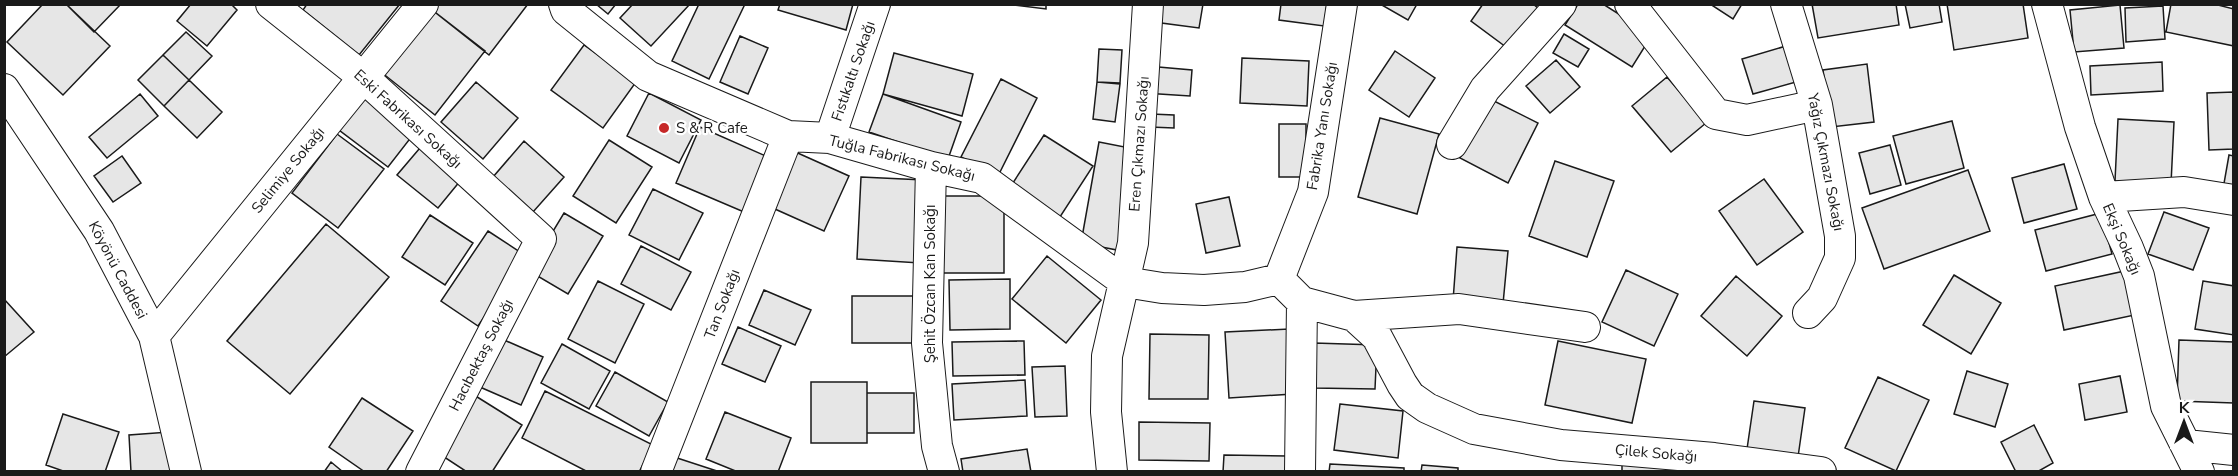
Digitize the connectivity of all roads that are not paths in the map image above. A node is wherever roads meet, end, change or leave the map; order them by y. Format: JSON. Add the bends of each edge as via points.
{"nodes":[{"id":1,"x":271,"y":4,"type":"edge"},
{"id":2,"x":423,"y":4,"type":"edge"},
{"id":3,"x":564,"y":4,"type":"edge"},
{"id":4,"x":875,"y":4,"type":"edge"},
{"id":5,"x":1148,"y":4,"type":"edge"},
{"id":6,"x":1342,"y":4,"type":"edge"},
{"id":7,"x":1561,"y":4,"type":"edge"},
{"id":8,"x":1630,"y":4,"type":"edge"},
{"id":9,"x":1786,"y":4,"type":"edge"},
{"id":10,"x":2047,"y":4,"type":"edge"},
{"id":11,"x":363,"y":77,"type":"junction"},
{"id":12,"x":4,"y":89,"type":"edge"},
{"id":13,"x":1817,"y":105,"type":"junction"},
{"id":14,"x":788,"y":136,"type":"junction"},
{"id":15,"x":830,"y":138,"type":"junction"},
{"id":16,"x":1452,"y":144,"type":"dead end"},
{"id":17,"x":931,"y":167,"type":"junction"},
{"id":18,"x":2104,"y":197,"type":"junction"},
{"id":19,"x":2234,"y":200,"type":"edge"},
{"id":20,"x":541,"y":238,"type":"joint"},
{"id":21,"x":1279,"y":279,"type":"junction"},
{"id":22,"x":1125,"y":282,"type":"junction"},
{"id":23,"x":1302,"y":302,"type":"junction"},
{"id":24,"x":1808,"y":313,"type":"dead end"},
{"id":25,"x":1354,"y":316,"type":"junction"},
{"id":26,"x":1585,"y":327,"type":"dead end"},
{"id":27,"x":154,"y":336,"type":"junction"},
{"id":28,"x":2234,"y":450,"type":"edge"},
{"id":29,"x":1564,"y":458,"type":"edge"},
{"id":30,"x":2192,"y":458,"type":"edge"},
{"id":31,"x":186,"y":471,"type":"edge"},
{"id":32,"x":421,"y":471,"type":"edge"},
{"id":33,"x":656,"y":471,"type":"edge"},
{"id":34,"x":944,"y":471,"type":"edge"},
{"id":35,"x":1112,"y":471,"type":"edge"},
{"id":36,"x":1300,"y":471,"type":"edge"},
{"id":37,"x":1821,"y":471,"type":"edge"}],
"edges":[{"from":1,"to":11,"type":"street","name":"Eski Fabrikası Sokağı"},
{"from":2,"to":11,"type":"street","name":"Selimiye Sokağı"},
{"from":3,"to":14,"type":"street","name":"Tuğla Fabrikası Sokağı","via":[[566,10],[648,76]]},
{"from":4,"to":15,"type":"street","name":"Fıstıkaltı Sokağı"},
{"from":5,"to":22,"type":"street","name":"Eren Çıkmazı Sokağı","via":[[1133,243]]},
{"from":6,"to":21,"type":"street","name":"Fabrika Yanı Sokağı","via":[[1312,192]]},
{"from":7,"to":16,"type":"street","via":[[1485,89]]},
{"from":8,"to":13,"type":"street","via":[[1716,114],[1747,120]]},
{"from":9,"to":13,"type":"street","name":"Yağız Çıkmazı Sokağı"},
{"from":10,"to":18,"type":"street","name":"Ekşi Sokağı","via":[[2080,127]]},
{"from":11,"to":20,"type":"street","name":"Eski Fabrikası Sokağı"},
{"from":11,"to":27,"type":"street","name":"Selimiye Sokağı"},
{"from":12,"to":27,"type":"street","name":"Köyönü Caddesi","via":[[99,231]]},
{"from":13,"to":24,"type":"street","name":"Yağız Çıkmazı Sokağı","via":[[1840,236],[1840,258],[1822,298]]},
{"from":14,"to":15,"type":"street","name":"Tuğla Fabrikası Sokağı"},
{"from":14,"to":33,"type":"street","name":"Tan Sokağı"},
{"from":15,"to":17,"type":"street","name":"Tuğla Fabrikası Sokağı"},
{"from":17,"to":22,"type":"street","name":"Tuğla Fabrikası Sokağı","via":[[982,178]]},
{"from":17,"to":34,"type":"street","name":"Şehit Özcan Kan Sokağı","via":[[927,343],[937,447]]},
{"from":18,"to":19,"type":"street","via":[[2184,192]]},
{"from":18,"to":30,"type":"street","name":"Ekşi Sokağı","via":[[2139,276],[2166,406]]},
{"from":20,"to":32,"type":"street","name":"Hacıbektaş Sokağı"},
{"from":21,"to":22,"type":"street","name":"Tuğla Fabrikası Sokağı","via":[[1204,290]]},
{"from":21,"to":23,"type":"street"},
{"from":22,"to":35,"type":"street","name":"Eren Çıkmazı Sokağı","via":[[1107,357],[1106,412]]},
{"from":23,"to":25,"type":"street"},
{"from":23,"to":36,"type":"street"},
{"from":25,"to":26,"type":"street","via":[[1459,309]]},
{"from":25,"to":29,"type":"street","name":"Çilek Sokağı","via":[[1377,337],[1410,396],[1427,408],[1474,429]]},
{"from":27,"to":31,"type":"street","name":"Köyönü Caddesi"},
{"from":28,"to":30,"type":"street"},
{"from":29,"to":37,"type":"street","name":"Çilek Sokağı","via":[[1714,458]]}]}
